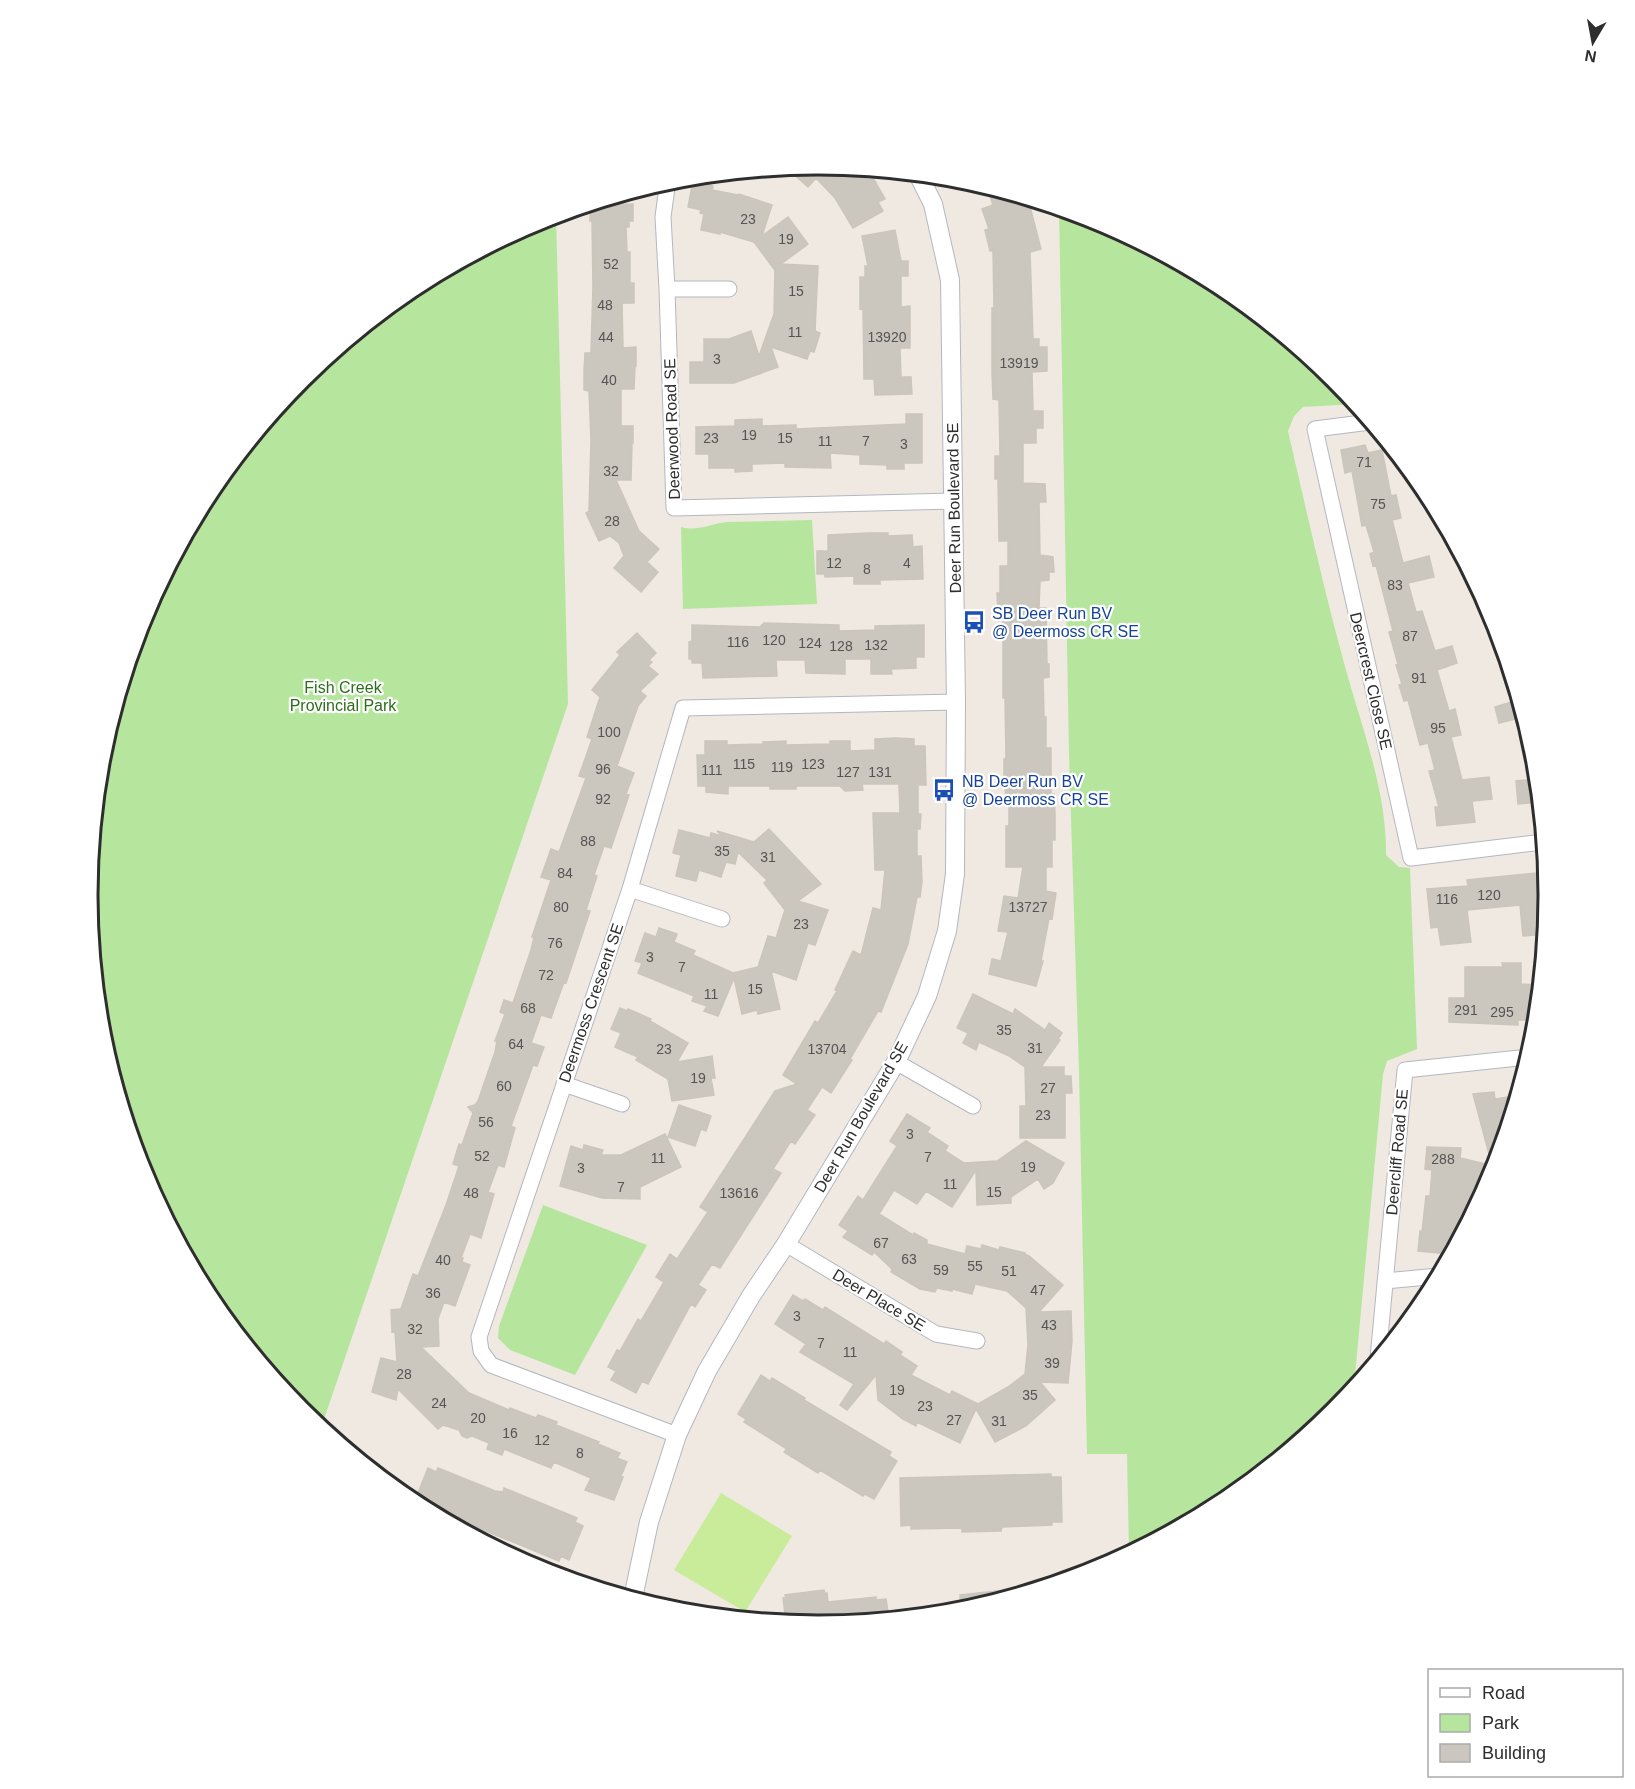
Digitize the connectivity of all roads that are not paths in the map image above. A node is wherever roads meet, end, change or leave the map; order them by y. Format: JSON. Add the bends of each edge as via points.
{"nodes":[{"id":1,"x":922,"y":183,"type":"edge"},
{"id":2,"x":667,"y":190,"type":"edge"},
{"id":3,"x":668,"y":289,"type":"junction"},
{"id":4,"x":729,"y":289,"type":"dead end"},
{"id":5,"x":1362,"y":423,"type":"edge"},
{"id":6,"x":954,"y":501,"type":"junction"},
{"id":7,"x":956,"y":702,"type":"junction"},
{"id":8,"x":1536,"y":843,"type":"edge"},
{"id":9,"x":630,"y":889,"type":"junction"},
{"id":10,"x":722,"y":919,"type":"dead end"},
{"id":11,"x":1518,"y":1058,"type":"edge"},
{"id":12,"x":896,"y":1062,"type":"junction"},
{"id":13,"x":564,"y":1084,"type":"junction"},
{"id":14,"x":622,"y":1104,"type":"dead end"},
{"id":15,"x":973,"y":1106,"type":"dead end"},
{"id":16,"x":786,"y":1244,"type":"junction"},
{"id":17,"x":1427,"y":1277,"type":"edge"},
{"id":18,"x":1385,"y":1281,"type":"junction"},
{"id":19,"x":977,"y":1341,"type":"dead end"},
{"id":20,"x":1379,"y":1345,"type":"edge"},
{"id":21,"x":676,"y":1436,"type":"junction"},
{"id":22,"x":635,"y":1591,"type":"edge"}],
"edges":[{"from":1,"to":6,"type":"street","name":"Deer Run Boulevard SE","via":[[933,204],[950,280]]},
{"from":2,"to":3,"type":"street","name":"Deerwood Road SE","via":[[663,217]]},
{"from":3,"to":4,"type":"street"},
{"from":3,"to":6,"type":"street","name":"Deerwood Road SE","via":[[674,508]]},
{"from":5,"to":8,"type":"street","name":"Deercrest Close SE","via":[[1315,429],[1411,858]]},
{"from":6,"to":7,"type":"street","name":"Deer Run Boulevard SE"},
{"from":7,"to":9,"type":"street","name":"Deermoss Crescent SE","via":[[683,708]]},
{"from":7,"to":12,"type":"street","name":"Deer Run Boulevard SE","via":[[955,874],[947,931],[927,996]]},
{"from":9,"to":10,"type":"street"},
{"from":9,"to":13,"type":"street","name":"Deermoss Crescent SE"},
{"from":11,"to":18,"type":"street","name":"Deercliff Road SE","via":[[1405,1070]]},
{"from":12,"to":15,"type":"street"},
{"from":12,"to":16,"type":"street","name":"Deer Run Boulevard SE"},
{"from":13,"to":14,"type":"street"},
{"from":13,"to":21,"type":"street","name":"Deermoss Crescent SE","via":[[479,1337],[481,1352],[491,1365]]},
{"from":16,"to":19,"type":"street","name":"Deer Place SE","via":[[936,1334]]},
{"from":16,"to":21,"type":"street","name":"Deer Run Boulevard SE","via":[[707,1371]]},
{"from":17,"to":18,"type":"street"},
{"from":18,"to":20,"type":"street","name":"Deercliff Road SE"},
{"from":21,"to":22,"type":"street","name":"Deer Run Boulevard SE","via":[[649,1522]]}]}
